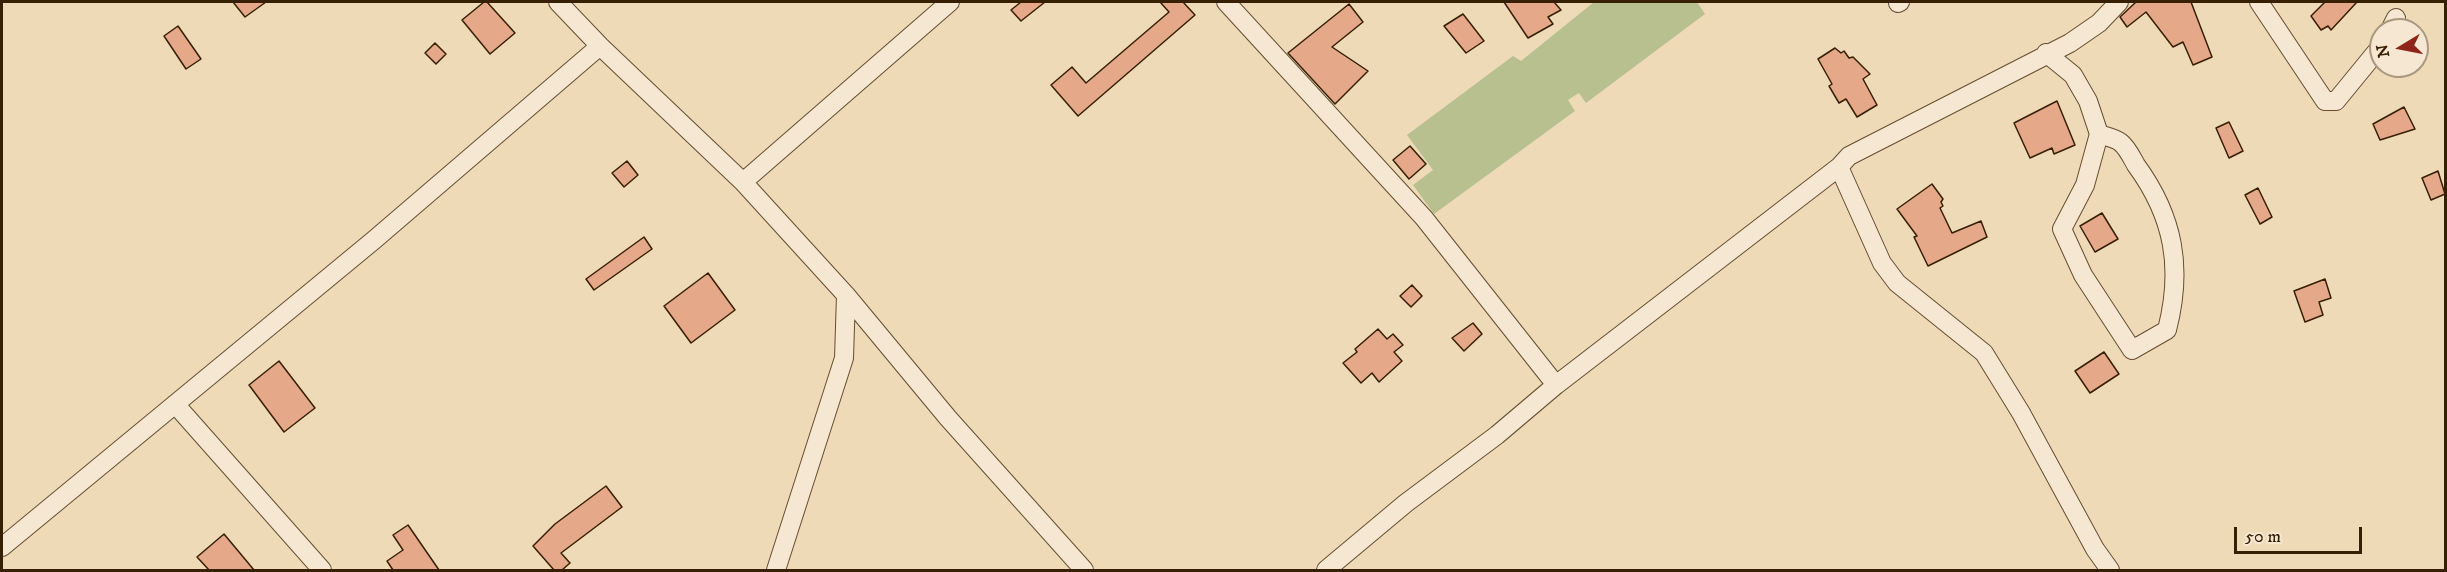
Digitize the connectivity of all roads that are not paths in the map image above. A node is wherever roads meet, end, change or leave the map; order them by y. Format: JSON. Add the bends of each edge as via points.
{"nodes":[{"id":1,"x":558,"y":2,"type":"edge"},
{"id":2,"x":950,"y":2,"type":"edge"},
{"id":3,"x":1226,"y":2,"type":"edge"},
{"id":4,"x":2119,"y":2,"type":"edge"},
{"id":5,"x":2259,"y":2,"type":"edge"},
{"id":6,"x":600,"y":46,"type":"junction"},
{"id":7,"x":2046,"y":53,"type":"junction"},
{"id":8,"x":2369,"y":60,"type":"edge"},
{"id":9,"x":2099,"y":134,"type":"junction"},
{"id":10,"x":1839,"y":167,"type":"junction"},
{"id":11,"x":743,"y":182,"type":"junction"},
{"id":12,"x":846,"y":295,"type":"junction"},
{"id":13,"x":1556,"y":385,"type":"junction"},
{"id":14,"x":175,"y":404,"type":"junction"},
{"id":15,"x":2,"y":547,"type":"edge"},
{"id":16,"x":322,"y":570,"type":"edge"},
{"id":17,"x":776,"y":570,"type":"edge"},
{"id":18,"x":1083,"y":570,"type":"edge"},
{"id":19,"x":1326,"y":570,"type":"edge"},
{"id":20,"x":2110,"y":570,"type":"edge"}],
"edges":[{"from":1,"to":6,"type":"street"},
{"from":2,"to":11,"type":"street"},
{"from":3,"to":13,"type":"street","via":[[1424,218]]},
{"from":4,"to":7,"type":"street","via":[[2099,23]]},
{"from":5,"to":8,"type":"street","via":[[2325,101],[2336,100]]},
{"from":6,"to":11,"type":"street"},
{"from":6,"to":14,"type":"street"},
{"from":7,"to":9,"type":"street","via":[[2073,75],[2088,101]]},
{"from":7,"to":10,"type":"street","via":[[1849,156]]},
{"from":9,"to":9,"type":"street","via":[[2085,185],[2062,229],[2083,274],[2132,350],[2168,330],[2175,301],[2168,220],[2153,187],[2120,142]]},
{"from":10,"to":13,"type":"street"},
{"from":10,"to":20,"type":"street","via":[[1882,263],[1897,283],[1984,354]]},
{"from":11,"to":12,"type":"street"},
{"from":12,"to":17,"type":"street","via":[[844,358]]},
{"from":12,"to":18,"type":"street","via":[[948,418]]},
{"from":13,"to":19,"type":"street"},
{"from":14,"to":15,"type":"street"},
{"from":14,"to":16,"type":"street"}]}
